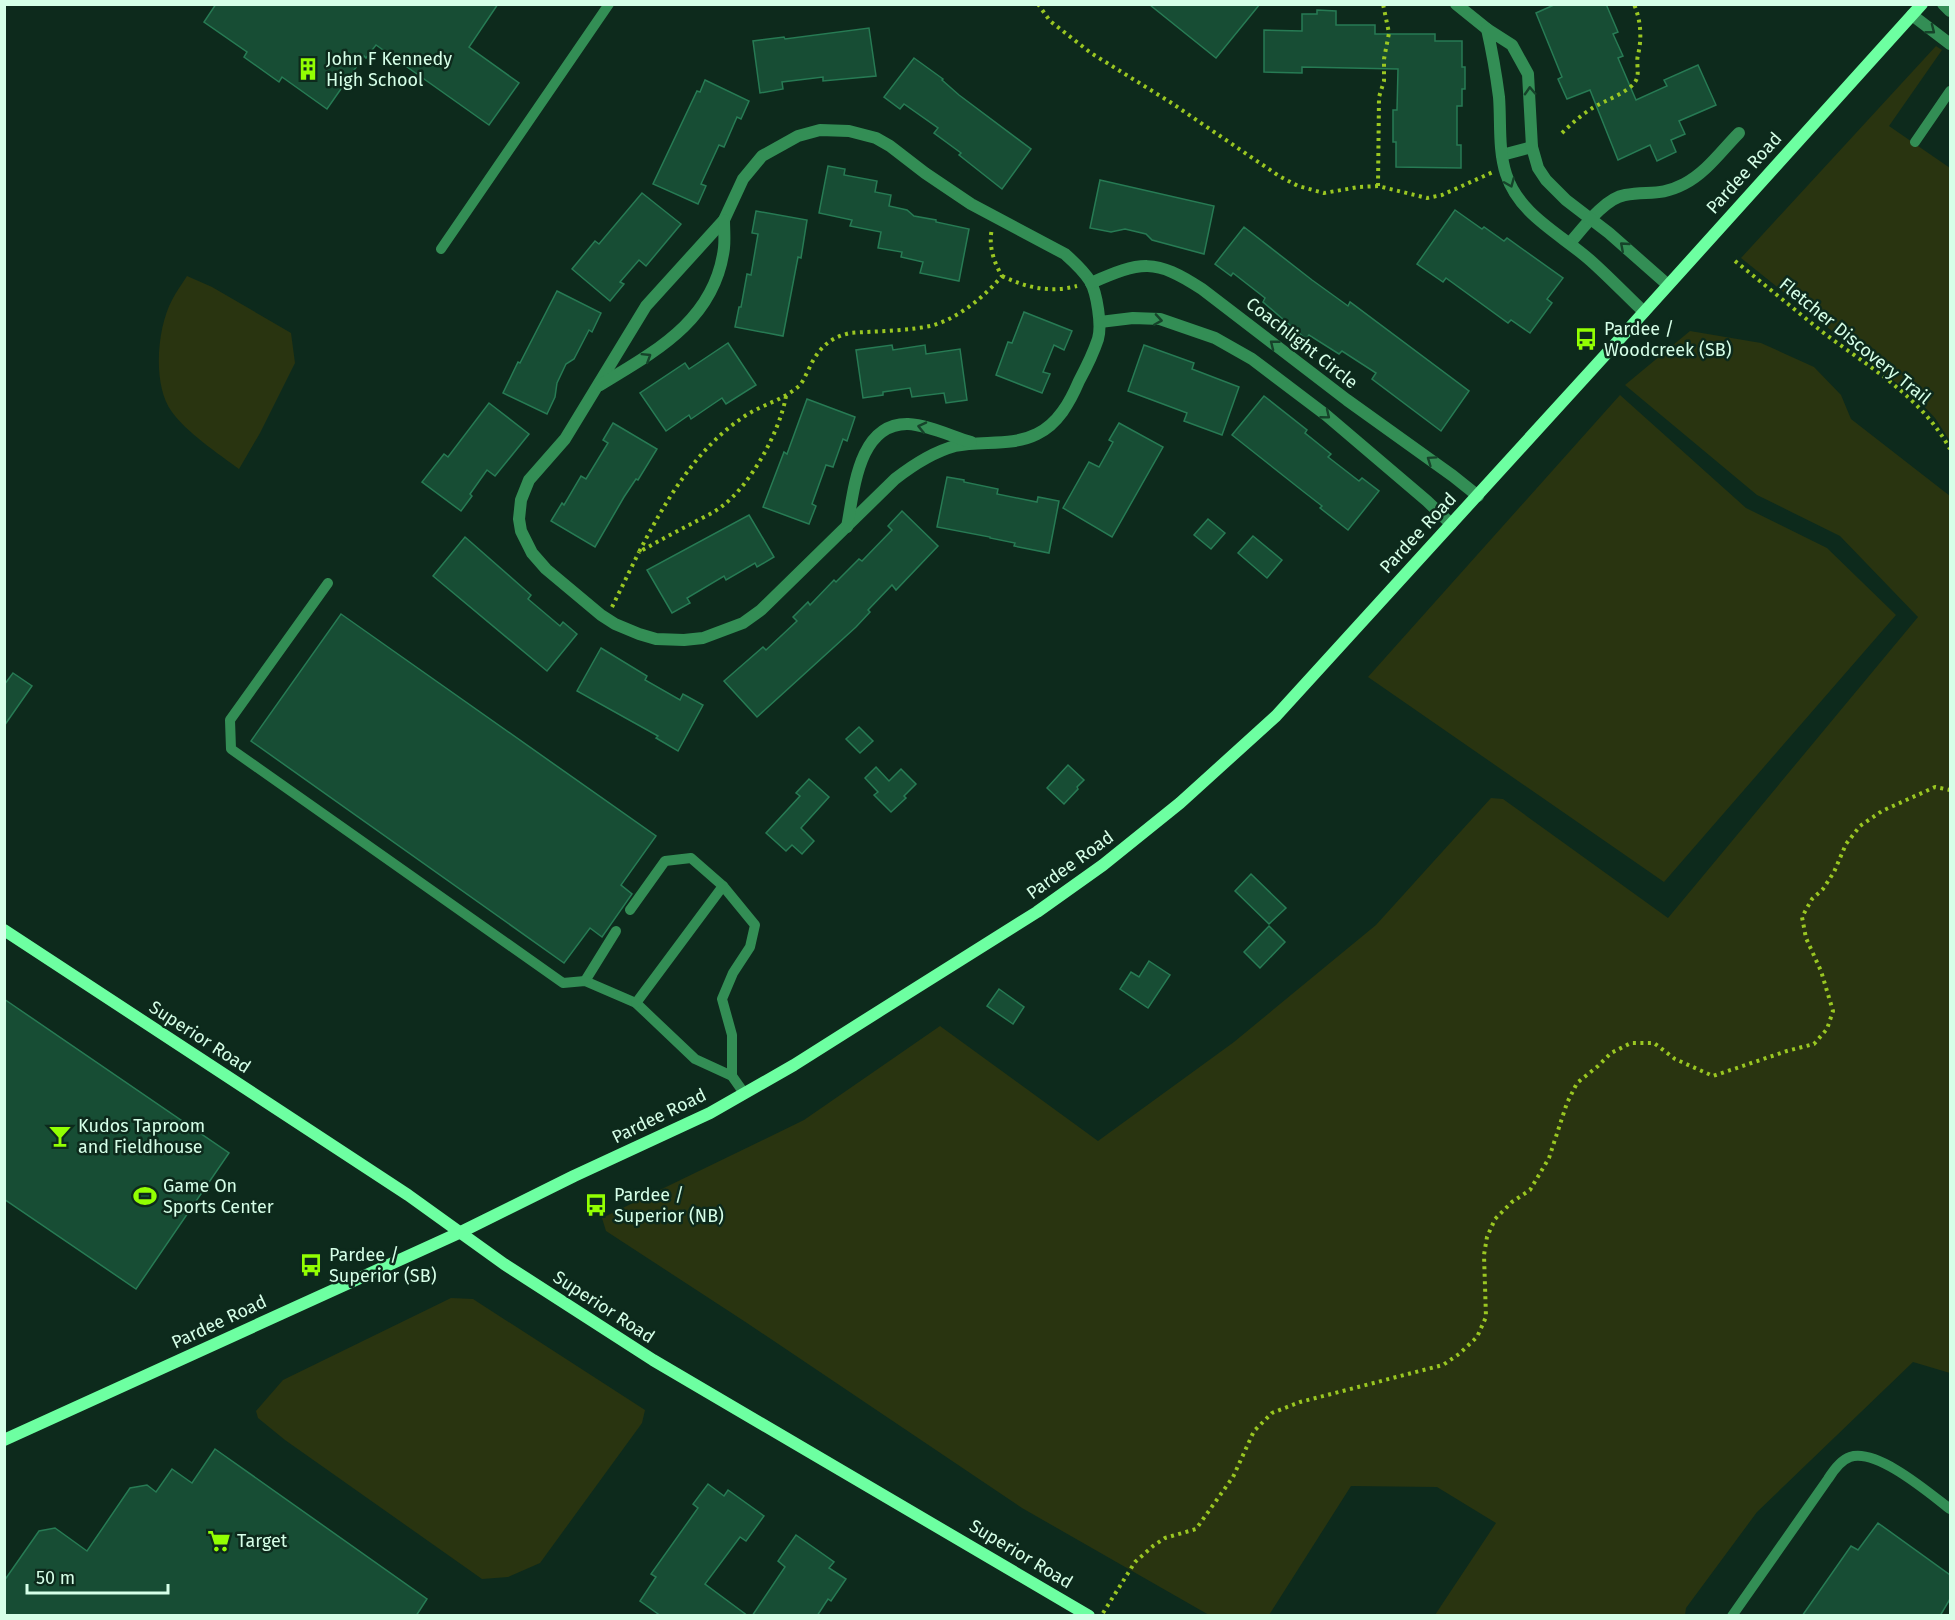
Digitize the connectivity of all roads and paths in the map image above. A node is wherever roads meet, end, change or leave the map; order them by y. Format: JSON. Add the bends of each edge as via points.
{"nodes":[{"id":1,"x":609,"y":4,"type":"edge"},
{"id":2,"x":1038,"y":4,"type":"edge"},
{"id":3,"x":1383,"y":4,"type":"edge"},
{"id":4,"x":1456,"y":4,"type":"edge"},
{"id":5,"x":1634,"y":4,"type":"edge"},
{"id":6,"x":1922,"y":4,"type":"edge"},
{"id":7,"x":1943,"y":4,"type":"edge"},
{"id":8,"x":1950,"y":11,"type":"edge"},
{"id":9,"x":1912,"y":15,"type":"junction"},
{"id":10,"x":1486,"y":29,"type":"junction"},
{"id":11,"x":1950,"y":45,"type":"edge"},
{"id":12,"x":1950,"y":91,"type":"edge"},
{"id":13,"x":1562,"y":133,"type":"dead end"},
{"id":14,"x":1739,"y":133,"type":"dead end"},
{"id":15,"x":1915,"y":142,"type":"dead end"},
{"id":16,"x":1532,"y":147,"type":"junction"},
{"id":17,"x":1502,"y":155,"type":"junction"},
{"id":18,"x":1494,"y":172,"type":"dead end"},
{"id":19,"x":1378,"y":186,"type":"junction"},
{"id":20,"x":1591,"y":219,"type":"junction"},
{"id":21,"x":724,"y":220,"type":"junction"},
{"id":22,"x":992,"y":228,"type":"dead end"},
{"id":23,"x":1570,"y":243,"type":"junction"},
{"id":24,"x":441,"y":249,"type":"dead end"},
{"id":25,"x":1735,"y":261,"type":"dead end"},
{"id":26,"x":1002,"y":276,"type":"junction"},
{"id":27,"x":1090,"y":281,"type":"junction"},
{"id":28,"x":1668,"y":285,"type":"junction"},
{"id":29,"x":1644,"y":312,"type":"junction"},
{"id":30,"x":1100,"y":322,"type":"junction"},
{"id":31,"x":597,"y":387,"type":"junction"},
{"id":32,"x":786,"y":396,"type":"junction"},
{"id":33,"x":978,"y":444,"type":"junction"},
{"id":34,"x":1950,"y":449,"type":"edge"},
{"id":35,"x":1478,"y":496,"type":"junction"},
{"id":36,"x":1451,"y":524,"type":"junction"},
{"id":37,"x":847,"y":527,"type":"junction"},
{"id":38,"x":639,"y":552,"type":"junction"},
{"id":39,"x":328,"y":583,"type":"dead end"},
{"id":40,"x":606,"y":619,"type":"junction"},
{"id":41,"x":1950,"y":790,"type":"edge"},
{"id":42,"x":723,"y":886,"type":"junction"},
{"id":43,"x":630,"y":910,"type":"dead end"},
{"id":44,"x":4,"y":930,"type":"edge"},
{"id":45,"x":616,"y":931,"type":"dead end"},
{"id":46,"x":585,"y":981,"type":"junction"},
{"id":47,"x":636,"y":1003,"type":"junction"},
{"id":48,"x":732,"y":1076,"type":"junction"},
{"id":49,"x":744,"y":1093,"type":"junction"},
{"id":50,"x":461,"y":1232,"type":"junction"},
{"id":51,"x":4,"y":1440,"type":"edge"},
{"id":52,"x":1950,"y":1509,"type":"edge"},
{"id":53,"x":1089,"y":1616,"type":"edge"},
{"id":54,"x":1102,"y":1616,"type":"edge"},
{"id":55,"x":1732,"y":1616,"type":"edge"}],
"edges":[{"from":1,"to":24,"type":"lane"},
{"from":2,"to":19,"type":"path","via":[[1072,40],[1279,176],[1324,193]]},
{"from":3,"to":19,"type":"path","via":[[1389,33],[1379,97]]},
{"from":4,"to":10,"type":"street"},
{"from":5,"to":13,"type":"path","via":[[1641,34],[1637,77],[1621,93],[1577,118]]},
{"from":6,"to":9,"type":"main road","name":"Pardee Road"},
{"from":7,"to":8,"type":"street"},
{"from":9,"to":11,"type":"street","one_way":true},
{"from":9,"to":28,"type":"main road","name":"Pardee Road"},
{"from":16,"to":10,"type":"street","one_way":true,"via":[[1528,74],[1512,45]]},
{"from":10,"to":17,"type":"street","via":[[1499,96]]},
{"from":12,"to":15,"type":"lane"},
{"from":14,"to":20,"type":"street","via":[[1686,184],[1654,194],[1623,195],[1611,200]]},
{"from":16,"to":17,"type":"street"},
{"from":16,"to":20,"type":"street","via":[[1546,180]]},
{"from":17,"to":23,"type":"street","one_way":true,"via":[[1515,195]]},
{"from":18,"to":19,"type":"path","via":[[1427,198]]},
{"from":20,"to":23,"type":"street"},
{"from":28,"to":20,"type":"street","one_way":true},
{"from":21,"to":27,"type":"street","via":[[743,179],[762,156],[798,136],[820,130],[849,131],[876,138],[971,204],[1065,254]]},
{"from":21,"to":31,"type":"street","via":[[646,306]]},
{"from":31,"to":21,"type":"street","one_way":true,"via":[[664,346],[704,304],[720,267]]},
{"from":22,"to":26,"type":"path","via":[[995,262]]},
{"from":23,"to":29,"type":"street"},
{"from":25,"to":34,"type":"path","name":"Fletcher Discovery Trail","via":[[1899,389],[1929,418]]},
{"from":26,"to":27,"type":"path","via":[[1044,290],[1070,288]]},
{"from":26,"to":32,"type":"path","via":[[988,292],[946,321],[931,326],[850,333],[830,340],[817,353],[802,384]]},
{"from":27,"to":30,"type":"street"},
{"from":35,"to":27,"type":"street","name":"Coachlight Circle","one_way":true,"via":[[1181,275],[1146,265]]},
{"from":28,"to":29,"type":"main road","name":"Pardee Road"},
{"from":29,"to":35,"type":"main road","name":"Pardee Road"},
{"from":30,"to":33,"type":"street","via":[[1093,352],[1061,415],[1036,435],[1017,441]]},
{"from":30,"to":36,"type":"street","one_way":true,"via":[[1160,319],[1215,338],[1243,353],[1326,415]]},
{"from":31,"to":40,"type":"street","via":[[565,439],[529,480],[519,519],[532,553]]},
{"from":32,"to":38,"type":"path","via":[[743,417],[703,453],[658,516]]},
{"from":32,"to":38,"type":"path","via":[[765,451],[732,498]]},
{"from":33,"to":37,"type":"street","via":[[956,446],[912,466]]},
{"from":33,"to":37,"type":"street","one_way":true,"via":[[907,424],[876,435],[862,459]]},
{"from":35,"to":36,"type":"main road","name":"Pardee Road"},
{"from":36,"to":49,"type":"main road","name":"Pardee Road","via":[[1276,716],[1142,835],[1037,912]]},
{"from":37,"to":40,"type":"street","via":[[761,610],[728,630],[703,638],[671,640],[639,634]]},
{"from":38,"to":40,"type":"path"},
{"from":39,"to":46,"type":"lane","via":[[230,720],[231,749],[562,982]]},
{"from":41,"to":54,"type":"path","via":[[1935,787],[1882,811],[1860,826],[1846,844],[1824,889],[1812,898],[1802,917],[1833,1011],[1827,1029],[1814,1044],[1713,1076],[1675,1059],[1654,1043],[1631,1043],[1611,1053],[1577,1083],[1549,1158],[1530,1190],[1495,1219],[1484,1255],[1486,1317],[1477,1337],[1443,1365],[1300,1402],[1272,1413],[1254,1431],[1233,1477],[1196,1528],[1165,1538],[1135,1562]]},
{"from":42,"to":43,"type":"lane","via":[[691,858],[665,861]]},
{"from":42,"to":47,"type":"lane"},
{"from":42,"to":48,"type":"lane","via":[[755,926],[750,946],[722,999],[732,1035]]},
{"from":44,"to":50,"type":"main road","name":"Superior Road"},
{"from":45,"to":46,"type":"lane"},
{"from":46,"to":47,"type":"lane"},
{"from":47,"to":48,"type":"lane","via":[[695,1059]]},
{"from":48,"to":49,"type":"lane"},
{"from":49,"to":50,"type":"main road","name":"Pardee Road"},
{"from":50,"to":51,"type":"main road","name":"Pardee Road"},
{"from":50,"to":53,"type":"main road","name":"Superior Road","via":[[653,1360]]},
{"from":52,"to":55,"type":"lane","via":[[1888,1464],[1868,1455],[1850,1457],[1838,1466]]}]}
